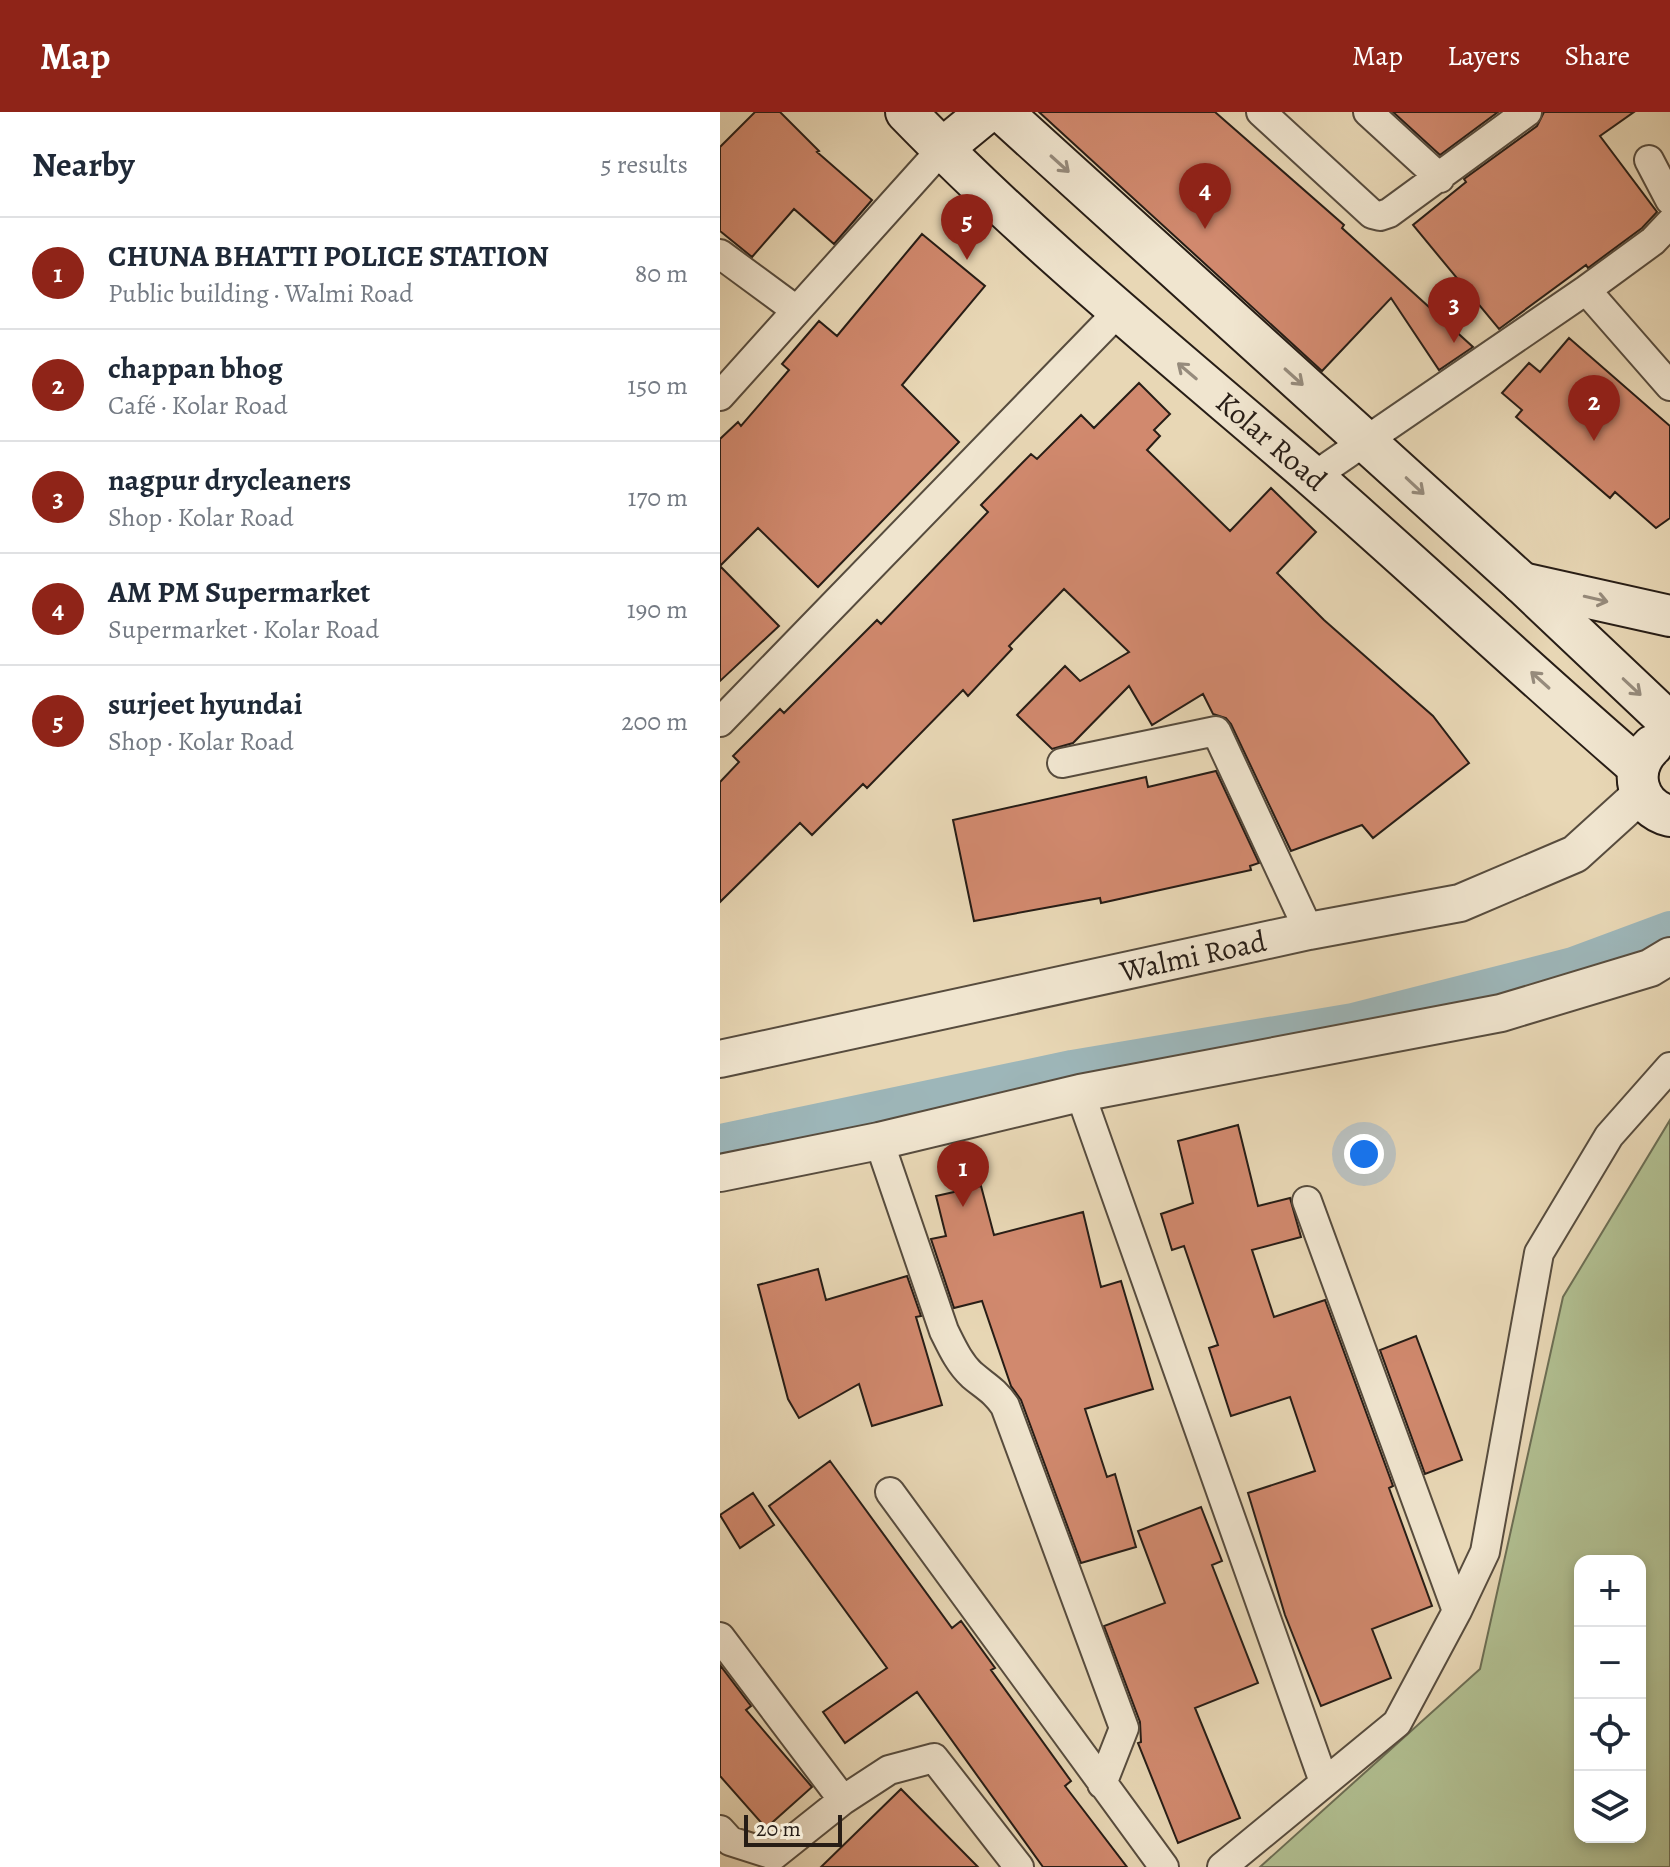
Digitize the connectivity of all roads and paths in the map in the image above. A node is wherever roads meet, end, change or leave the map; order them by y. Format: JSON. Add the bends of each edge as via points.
{"nodes":[{"id":1,"x":906,"y":112,"type":"edge"},
{"id":2,"x":987,"y":112,"type":"edge"},
{"id":3,"x":1002,"y":112,"type":"edge"},
{"id":4,"x":1261,"y":112,"type":"edge"},
{"id":5,"x":1368,"y":112,"type":"edge"},
{"id":6,"x":1527,"y":112,"type":"edge"},
{"id":7,"x":942,"y":149,"type":"junction"},
{"id":8,"x":1649,"y":160,"type":"dead end"},
{"id":9,"x":1440,"y":178,"type":"junction"},
{"id":10,"x":1670,"y":200,"type":"edge"},
{"id":11,"x":1667,"y":236,"type":"edge"},
{"id":12,"x":720,"y":254,"type":"edge"},
{"id":13,"x":1586,"y":290,"type":"junction"},
{"id":14,"x":796,"y":310,"type":"junction"},
{"id":15,"x":1118,"y":312,"type":"junction"},
{"id":16,"x":1670,"y":386,"type":"edge"},
{"id":17,"x":720,"y":396,"type":"edge"},
{"id":18,"x":1367,"y":441,"type":"junction"},
{"id":19,"x":1313,"y":477,"type":"junction"},
{"id":20,"x":1522,"y":583,"type":"junction"},
{"id":21,"x":1670,"y":616,"type":"edge"},
{"id":22,"x":720,"y":722,"type":"edge"},
{"id":23,"x":1670,"y":723,"type":"edge"},
{"id":24,"x":1670,"y":736,"type":"edge"},
{"id":25,"x":1062,"y":763,"type":"dead end"},
{"id":26,"x":1649,"y":793,"type":"edge"},
{"id":27,"x":1309,"y":931,"type":"junction"},
{"id":28,"x":1670,"y":956,"type":"edge"},
{"id":29,"x":720,"y":1059,"type":"edge"},
{"id":30,"x":1670,"y":1067,"type":"edge"},
{"id":31,"x":1080,"y":1093,"type":"junction"},
{"id":32,"x":879,"y":1141,"type":"junction"},
{"id":33,"x":720,"y":1173,"type":"edge"},
{"id":34,"x":1307,"y":1201,"type":"dead end"},
{"id":35,"x":890,"y":1492,"type":"dead end"},
{"id":36,"x":1457,"y":1611,"type":"junction"},
{"id":37,"x":720,"y":1637,"type":"edge"},
{"id":38,"x":1324,"y":1782,"type":"junction"},
{"id":39,"x":1102,"y":1784,"type":"junction"},
{"id":40,"x":843,"y":1800,"type":"junction"},
{"id":41,"x":720,"y":1830,"type":"edge"},
{"id":42,"x":1019,"y":1867,"type":"edge"},
{"id":43,"x":1164,"y":1867,"type":"edge"},
{"id":44,"x":1222,"y":1867,"type":"edge"}],
"edges":[{"from":1,"to":7,"type":"main road","name":"Kolar Road"},
{"from":2,"to":7,"type":"main road"},
{"from":3,"to":18,"type":"main road","one_way":true},
{"from":4,"to":9,"type":"street","via":[[1372,214],[1389,213]]},
{"from":5,"to":9,"type":"street"},
{"from":6,"to":9,"type":"street"},
{"from":7,"to":14,"type":"street"},
{"from":7,"to":15,"type":"main road","name":"Kolar Road"},
{"from":8,"to":10,"type":"street"},
{"from":11,"to":13,"type":"street"},
{"from":12,"to":14,"type":"street"},
{"from":13,"to":16,"type":"street"},
{"from":13,"to":18,"type":"street"},
{"from":14,"to":17,"type":"street"},
{"from":19,"to":15,"type":"main road","name":"Kolar Road","one_way":true},
{"from":15,"to":22,"type":"street"},
{"from":18,"to":19,"type":"street"},
{"from":18,"to":20,"type":"main road","one_way":true},
{"from":26,"to":19,"type":"main road","name":"Kolar Road","one_way":true,"via":[[1598,732]]},
{"from":20,"to":21,"type":"main road","one_way":true},
{"from":20,"to":23,"type":"main road","one_way":true},
{"from":24,"to":26,"type":"main road","via":[[1644,754]]},
{"from":25,"to":27,"type":"street","via":[[1216,731]]},
{"from":26,"to":27,"type":"street","name":"Walmi Road","via":[[1575,854],[1460,903]]},
{"from":27,"to":29,"type":"street","name":"Walmi Road"},
{"from":28,"to":31,"type":"street","via":[[1650,968],[1501,1013]]},
{"from":30,"to":36,"type":"street","via":[[1609,1136],[1539,1253],[1485,1552]]},
{"from":31,"to":32,"type":"street"},
{"from":31,"to":38,"type":"street"},
{"from":32,"to":33,"type":"street"},
{"from":32,"to":39,"type":"street","via":[[944,1331],[956,1356],[1005,1406],[1124,1728]]},
{"from":34,"to":36,"type":"street"},
{"from":35,"to":39,"type":"street"},
{"from":36,"to":38,"type":"street","via":[[1397,1723]]},
{"from":37,"to":40,"type":"street"},
{"from":38,"to":44,"type":"street"},
{"from":39,"to":43,"type":"street"},
{"from":40,"to":41,"type":"street","via":[[774,1855],[730,1841]]},
{"from":40,"to":42,"type":"street","via":[[889,1770],[934,1758]]}]}
